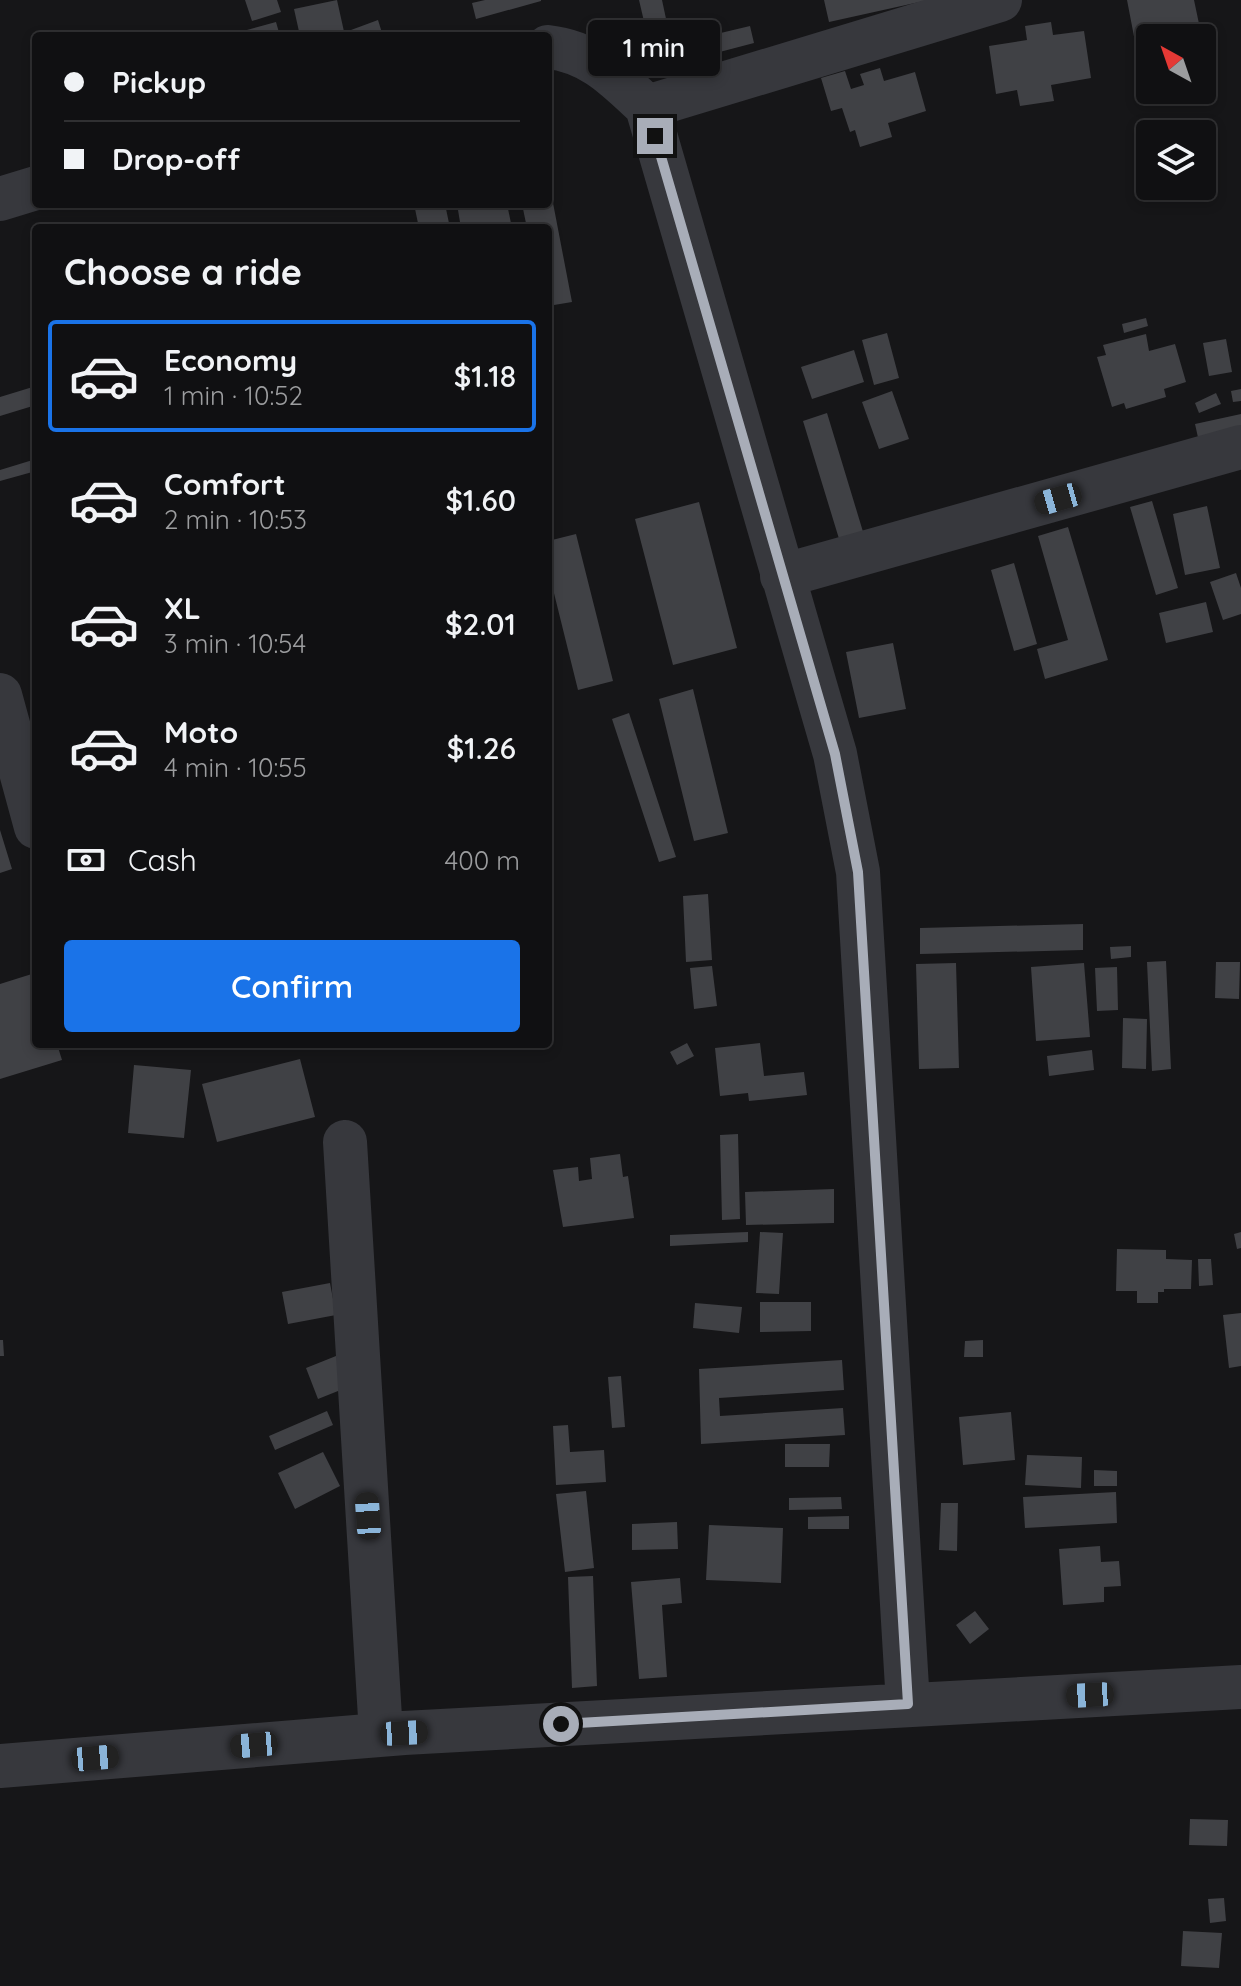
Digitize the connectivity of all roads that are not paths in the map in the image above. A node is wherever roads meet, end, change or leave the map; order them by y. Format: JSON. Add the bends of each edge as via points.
{"nodes":[{"id":1,"x":1000,"y":0,"type":"edge"},
{"id":2,"x":552,"y":48,"type":"edge"},
{"id":3,"x":647,"y":107,"type":"junction"},
{"id":4,"x":32,"y":189,"type":"edge"},
{"id":5,"x":0,"y":199,"type":"edge"},
{"id":6,"x":1241,"y":447,"type":"edge"},
{"id":7,"x":782,"y":576,"type":"junction"},
{"id":8,"x":0,"y":695,"type":"edge"},
{"id":9,"x":32,"y":812,"type":"edge"},
{"id":10,"x":345,"y":1142,"type":"dead end"},
{"id":11,"x":1241,"y":1687,"type":"edge"},
{"id":12,"x":908,"y":1704,"type":"junction"},
{"id":13,"x":381,"y":1734,"type":"junction"},
{"id":14,"x":0,"y":1766,"type":"edge"}],
"edges":[{"from":1,"to":3,"type":"street"},
{"from":2,"to":3,"type":"street","via":[[579,52],[598,63]]},
{"from":3,"to":7,"type":"street"},
{"from":4,"to":5,"type":"street"},
{"from":6,"to":7,"type":"street"},
{"from":7,"to":12,"type":"street","via":[[835,754],[858,872]]},
{"from":8,"to":9,"type":"street"},
{"from":10,"to":13,"type":"street"},
{"from":11,"to":12,"type":"street"},
{"from":12,"to":13,"type":"street"},
{"from":13,"to":14,"type":"street"}]}
